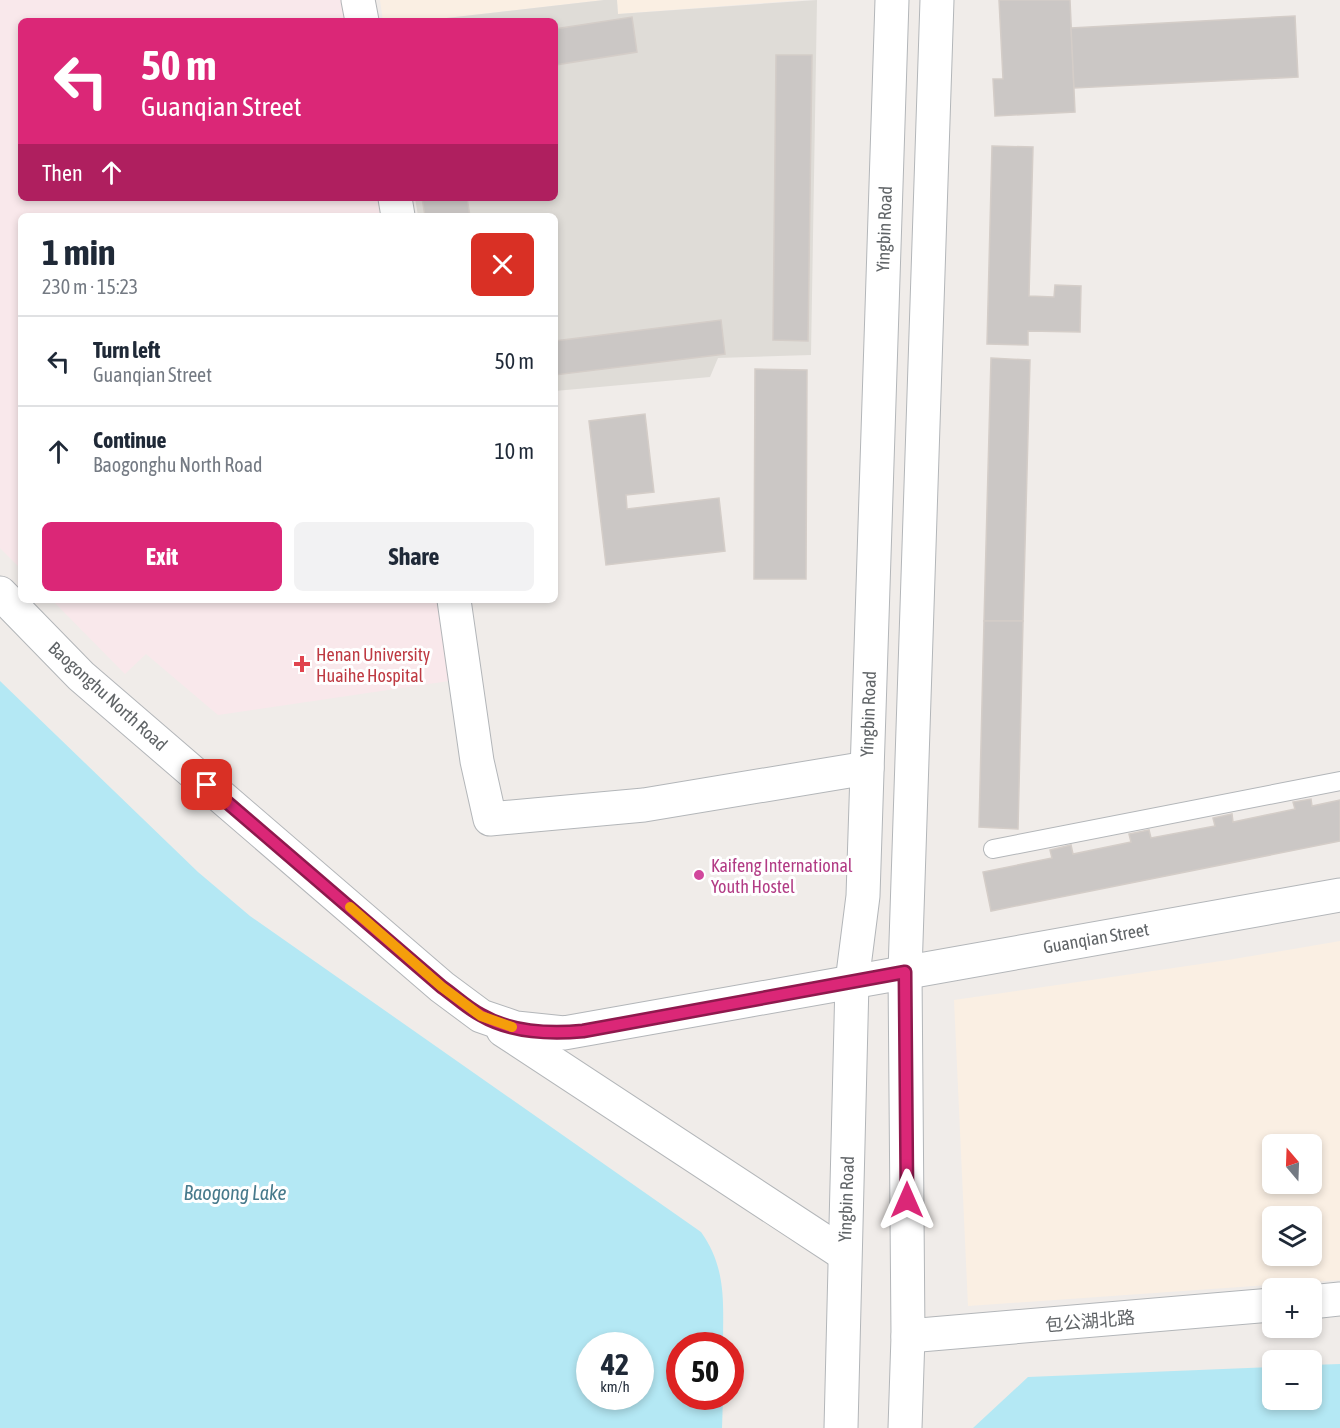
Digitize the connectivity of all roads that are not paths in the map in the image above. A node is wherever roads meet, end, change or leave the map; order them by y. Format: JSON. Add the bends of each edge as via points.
{"nodes":[{"id":1,"x":358,"y":0,"type":"edge"},
{"id":2,"x":892,"y":0,"type":"edge"},
{"id":3,"x":937,"y":0,"type":"edge"},
{"id":4,"x":361,"y":18,"type":"edge"},
{"id":5,"x":0,"y":594,"type":"edge"},
{"id":6,"x":454,"y":603,"type":"edge"},
{"id":7,"x":867,"y":768,"type":"junction"},
{"id":8,"x":1340,"y":781,"type":"edge"},
{"id":9,"x":993,"y":849,"type":"dead end"},
{"id":10,"x":1340,"y":895,"type":"edge"},
{"id":11,"x":905,"y":972,"type":"junction"},
{"id":12,"x":852,"y":982,"type":"junction"},
{"id":13,"x":481,"y":1016,"type":"junction"},
{"id":14,"x":844,"y":1254,"type":"junction"},
{"id":15,"x":1340,"y":1299,"type":"edge"},
{"id":16,"x":1322,"y":1301,"type":"edge"},
{"id":17,"x":1262,"y":1306,"type":"edge"},
{"id":18,"x":908,"y":1336,"type":"junction"},
{"id":19,"x":841,"y":1428,"type":"edge"},
{"id":20,"x":905,"y":1428,"type":"edge"}],
"edges":[{"from":1,"to":4,"type":"street"},
{"from":2,"to":7,"type":"street","name":"Yingbin Road"},
{"from":3,"to":11,"type":"street"},
{"from":5,"to":13,"type":"street","name":"Baogonghu North Road","via":[[81,676],[442,987]]},
{"from":6,"to":7,"type":"street","via":[[477,761],[490,819],[644,806]]},
{"from":7,"to":12,"type":"street","name":"Yingbin Road","via":[[862,896]]},
{"from":8,"to":9,"type":"lane"},
{"from":10,"to":11,"type":"street","name":"Guanqian Street"},
{"from":11,"to":12,"type":"street","name":"Guanqian Street"},
{"from":11,"to":18,"type":"street"},
{"from":12,"to":13,"type":"street","name":"Baogonghu North Road","via":[[564,1033],[516,1028]]},
{"from":12,"to":14,"type":"street","name":"Yingbin Road"},
{"from":13,"to":14,"type":"street"},
{"from":14,"to":19,"type":"street","name":"Yingbin Road"},
{"from":15,"to":16,"type":"street"},
{"from":17,"to":18,"type":"street","name":"包公湖北路"},
{"from":18,"to":20,"type":"street"}]}
